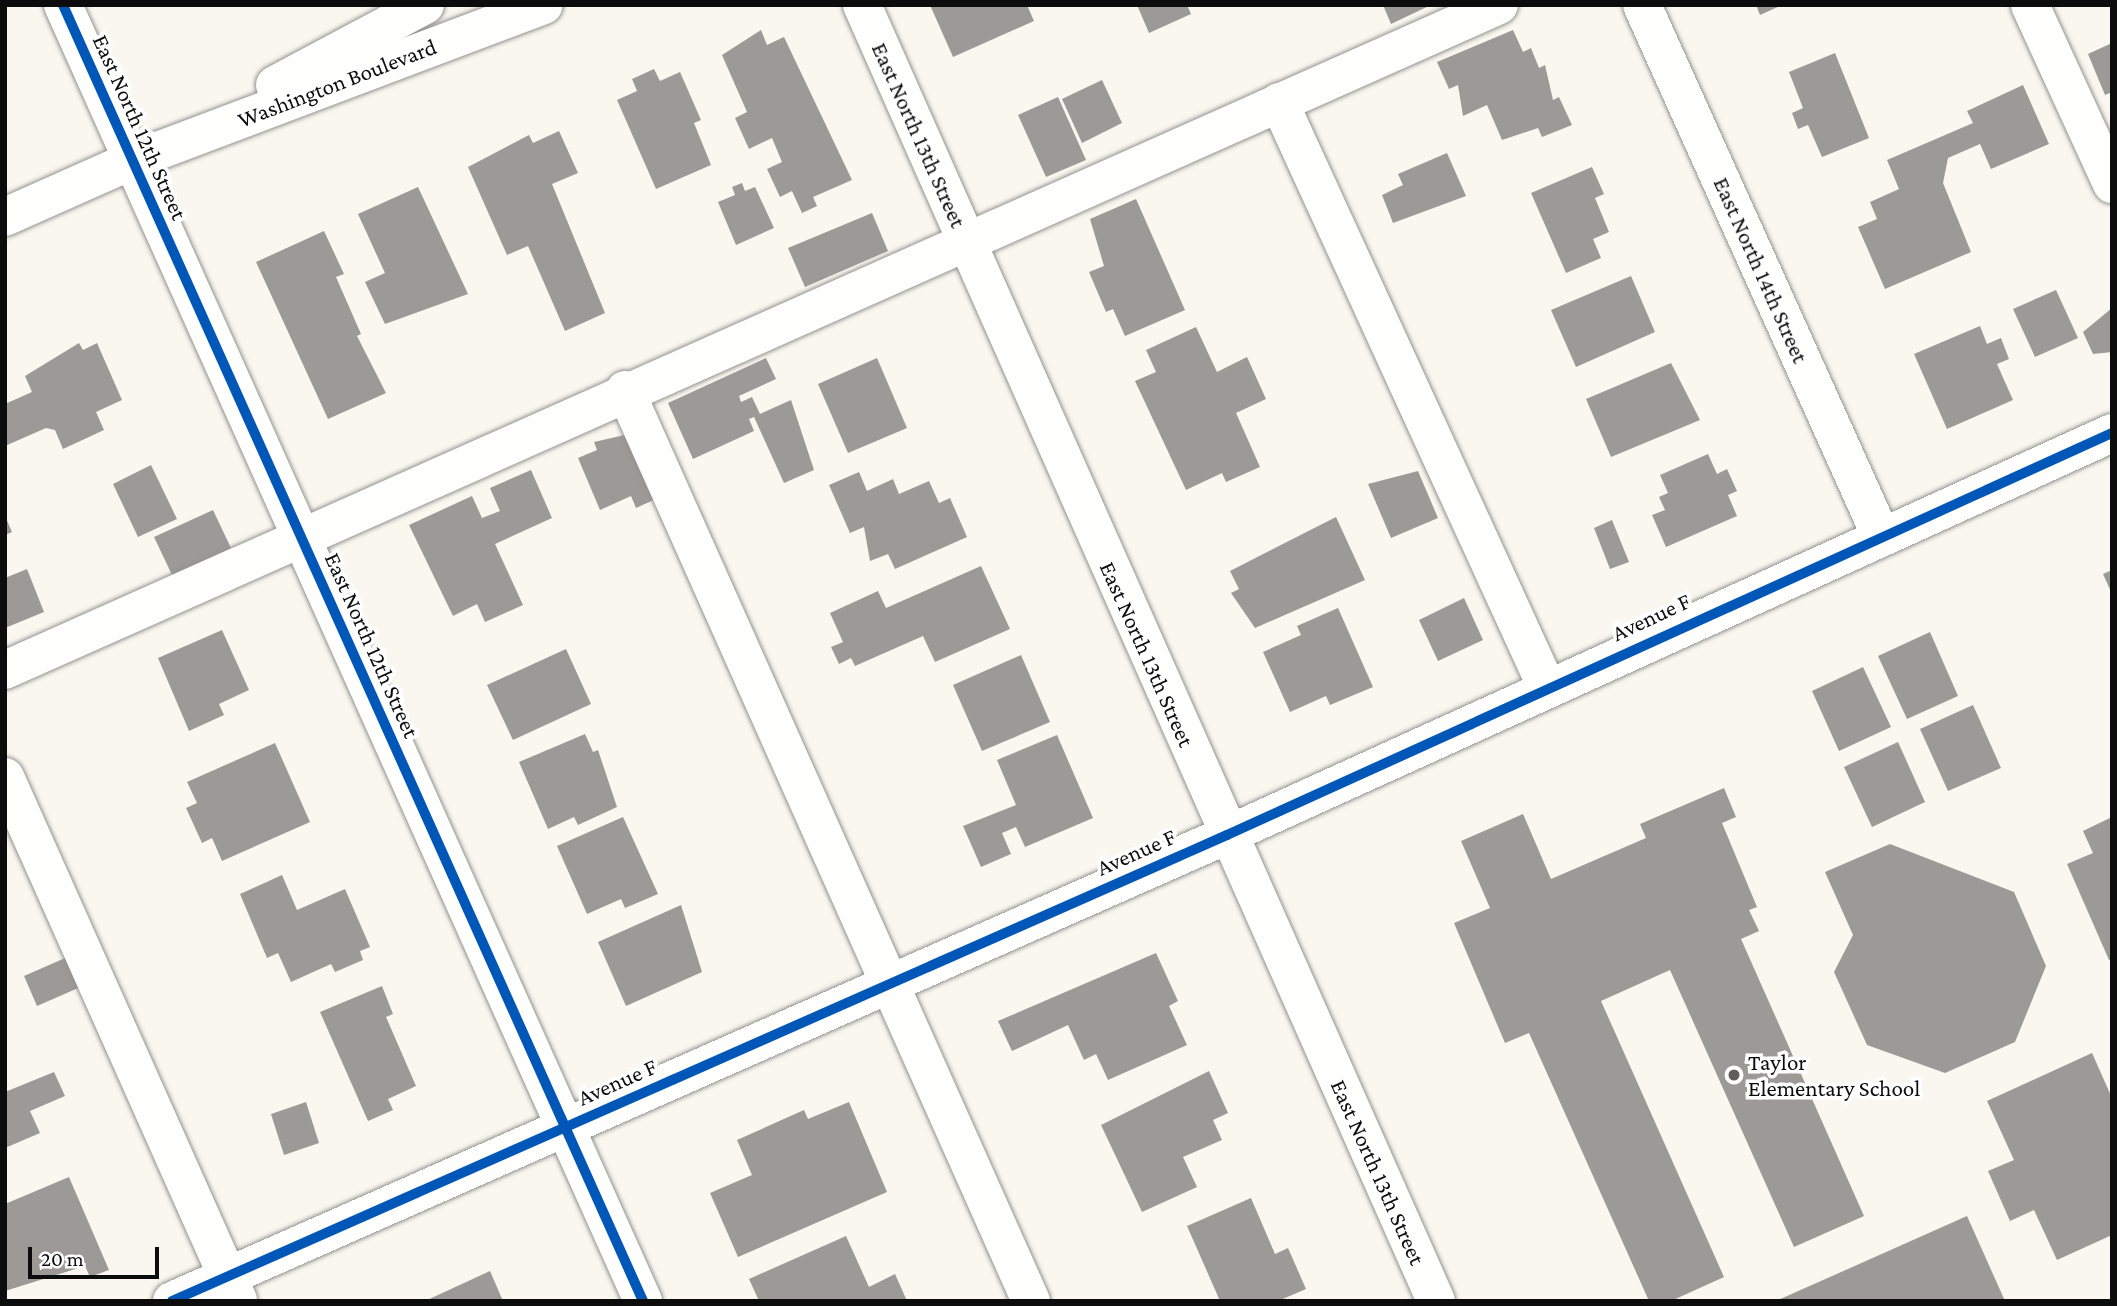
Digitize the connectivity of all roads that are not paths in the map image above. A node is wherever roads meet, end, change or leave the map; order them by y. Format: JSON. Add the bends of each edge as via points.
{"nodes":[{"id":1,"x":63,"y":5,"type":"edge"},
{"id":2,"x":425,"y":5,"type":"edge"},
{"id":3,"x":544,"y":5,"type":"edge"},
{"id":4,"x":862,"y":5,"type":"edge"},
{"id":5,"x":1499,"y":5,"type":"edge"},
{"id":6,"x":1642,"y":5,"type":"edge"},
{"id":7,"x":2030,"y":5,"type":"edge"},
{"id":8,"x":1279,"y":102,"type":"junction"},
{"id":9,"x":131,"y":161,"type":"junction"},
{"id":10,"x":2112,"y":184,"type":"edge"},
{"id":11,"x":5,"y":217,"type":"edge"},
{"id":12,"x":965,"y":240,"type":"junction"},
{"id":13,"x":625,"y":390,"type":"junction"},
{"id":14,"x":2112,"y":433,"type":"edge"},
{"id":15,"x":299,"y":534,"type":"junction"},
{"id":16,"x":1881,"y":536,"type":"junction"},
{"id":17,"x":5,"y":670,"type":"edge"},
{"id":18,"x":1547,"y":688,"type":"junction"},
{"id":19,"x":5,"y":777,"type":"edge"},
{"id":20,"x":1227,"y":835,"type":"junction"},
{"id":21,"x":890,"y":984,"type":"junction"},
{"id":22,"x":565,"y":1128,"type":"junction"},
{"id":23,"x":233,"y":1289,"type":"edge"},
{"id":24,"x":172,"y":1301,"type":"edge"},
{"id":25,"x":643,"y":1301,"type":"edge"},
{"id":26,"x":1031,"y":1301,"type":"edge"},
{"id":27,"x":1436,"y":1301,"type":"edge"}],
"edges":[{"from":1,"to":9,"type":"street","name":"East North 12th Street"},
{"from":2,"to":9,"type":"street","name":"Washington Boulevard"},
{"from":3,"to":9,"type":"street","name":"Washington Boulevard"},
{"from":4,"to":12,"type":"street","name":"East North 13th Street"},
{"from":5,"to":8,"type":"street"},
{"from":6,"to":16,"type":"street","name":"East North 14th Street"},
{"from":7,"to":10,"type":"street"},
{"from":8,"to":12,"type":"street"},
{"from":8,"to":18,"type":"street"},
{"from":9,"to":11,"type":"street","name":"Washington Boulevard"},
{"from":9,"to":15,"type":"street","name":"East North 12th Street"},
{"from":12,"to":13,"type":"street"},
{"from":12,"to":20,"type":"street","name":"East North 13th Street"},
{"from":13,"to":15,"type":"street"},
{"from":13,"to":21,"type":"street"},
{"from":14,"to":16,"type":"street","name":"Avenue F"},
{"from":15,"to":17,"type":"street"},
{"from":15,"to":22,"type":"street","name":"East North 12th Street"},
{"from":16,"to":18,"type":"street","name":"Avenue F"},
{"from":18,"to":20,"type":"street","name":"Avenue F"},
{"from":19,"to":23,"type":"street"},
{"from":20,"to":21,"type":"street","name":"Avenue F"},
{"from":20,"to":27,"type":"street","name":"East North 13th Street"},
{"from":21,"to":22,"type":"street","name":"Avenue F"},
{"from":21,"to":26,"type":"street"},
{"from":22,"to":23,"type":"street","name":"Avenue F"},
{"from":22,"to":25,"type":"street","name":"East North 12th Street"},
{"from":23,"to":24,"type":"street","name":"Avenue F"}]}
